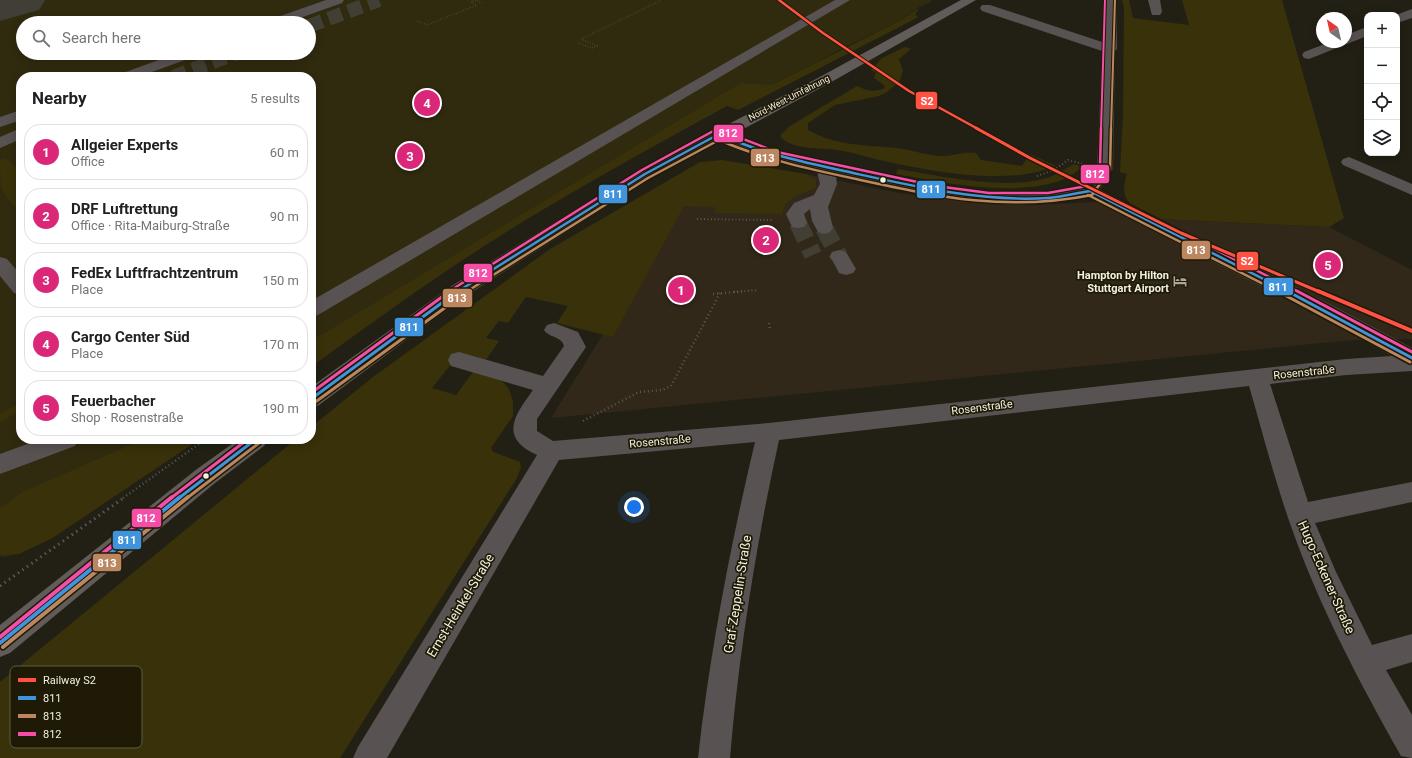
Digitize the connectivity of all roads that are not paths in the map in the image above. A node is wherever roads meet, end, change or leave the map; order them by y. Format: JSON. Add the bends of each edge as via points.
{"nodes":[{"id":1,"x":338,"y":0,"type":"edge"},
{"id":2,"x":844,"y":0,"type":"edge"},
{"id":3,"x":970,"y":0,"type":"edge"},
{"id":4,"x":1110,"y":0,"type":"edge"},
{"id":5,"x":1006,"y":3,"type":"dead end"},
{"id":6,"x":1412,"y":13,"type":"edge"},
{"id":7,"x":293,"y":16,"type":"edge"},
{"id":8,"x":1400,"y":18,"type":"edge"},
{"id":9,"x":1364,"y":33,"type":"edge"},
{"id":10,"x":1352,"y":38,"type":"edge"},
{"id":11,"x":1327,"y":48,"type":"edge"},
{"id":12,"x":1110,"y":49,"type":"junction"},
{"id":13,"x":1309,"y":55,"type":"dead end"},
{"id":14,"x":172,"y":60,"type":"edge"},
{"id":15,"x":139,"y":72,"type":"edge"},
{"id":16,"x":16,"y":116,"type":"edge"},
{"id":17,"x":0,"y":122,"type":"edge"},
{"id":18,"x":719,"y":134,"type":"junction"},
{"id":19,"x":16,"y":135,"type":"edge"},
{"id":20,"x":0,"y":143,"type":"edge"},
{"id":21,"x":1349,"y":162,"type":"dead end"},
{"id":22,"x":823,"y":167,"type":"junction"},
{"id":23,"x":1412,"y":190,"type":"edge"},
{"id":24,"x":1090,"y":191,"type":"junction"},
{"id":25,"x":820,"y":199,"type":"junction"},
{"id":26,"x":797,"y":222,"type":"road end"},
{"id":27,"x":824,"y":228,"type":"tunnel mouth"},
{"id":28,"x":316,"y":307,"type":"edge"},
{"id":29,"x":554,"y":330,"type":"dead end"},
{"id":30,"x":1412,"y":358,"type":"edge"},
{"id":31,"x":459,"y":360,"type":"dead end"},
{"id":32,"x":1412,"y":363,"type":"edge"},
{"id":33,"x":1257,"y":377,"type":"junction"},
{"id":34,"x":548,"y":386,"type":"junction"},
{"id":35,"x":316,"y":395,"type":"edge"},
{"id":36,"x":769,"y":432,"type":"junction"},
{"id":37,"x":53,"y":444,"type":"edge"},
{"id":38,"x":249,"y":444,"type":"edge"},
{"id":39,"x":552,"y":451,"type":"junction"},
{"id":40,"x":0,"y":464,"type":"edge"},
{"id":41,"x":1412,"y":492,"type":"edge"},
{"id":42,"x":1300,"y":515,"type":"junction"},
{"id":43,"x":0,"y":642,"type":"edge"},
{"id":44,"x":1412,"y":648,"type":"edge"},
{"id":45,"x":1366,"y":661,"type":"junction"},
{"id":46,"x":1412,"y":745,"type":"edge"},
{"id":47,"x":369,"y":758,"type":"edge"},
{"id":48,"x":714,"y":758,"type":"edge"}],
"edges":[{"from":1,"to":7,"type":"street"},
{"from":2,"to":28,"type":"street"},
{"from":3,"to":18,"type":"main road","name":"Nord-West-Umfahrung","via":[[821,82]]},
{"from":4,"to":12,"type":"street"},
{"from":5,"to":12,"type":"street","via":[[991,10]]},
{"from":6,"to":8,"type":"street"},
{"from":9,"to":10,"type":"street"},
{"from":11,"to":13,"type":"street"},
{"from":12,"to":24,"type":"street","via":[[1104,169]]},
{"from":14,"to":15,"type":"street"},
{"from":16,"to":17,"type":"street"},
{"from":18,"to":22,"type":"street","via":[[776,158]]},
{"from":18,"to":35,"type":"main road","name":"Nord-West-Umfahrung","via":[[645,174],[457,292]]},
{"from":19,"to":20,"type":"street"},
{"from":21,"to":23,"type":"street"},
{"from":22,"to":24,"type":"street","via":[[935,191],[989,198],[1048,198]]},
{"from":22,"to":25,"type":"street","via":[[829,177],[829,183]]},
{"from":24,"to":30,"type":"street","via":[[1330,313]]},
{"from":25,"to":26,"type":"street","via":[[800,207],[795,214]]},
{"from":25,"to":27,"type":"street","via":[[819,209]]},
{"from":29,"to":34,"type":"street","via":[[568,334],[574,340],[575,347]]},
{"from":31,"to":34,"type":"street"},
{"from":32,"to":33,"type":"street","name":"Rosenstraße"},
{"from":33,"to":36,"type":"street","name":"Rosenstraße"},
{"from":33,"to":42,"type":"street","name":"Hugo-Eckener-Straße"},
{"from":34,"to":39,"type":"street","via":[[526,417],[524,427],[527,436],[535,444]]},
{"from":36,"to":39,"type":"street","name":"Rosenstraße"},
{"from":36,"to":48,"type":"street","name":"Graf-Zeppelin-Straße","via":[[739,578]]},
{"from":37,"to":40,"type":"street"},
{"from":38,"to":43,"type":"main road"},
{"from":39,"to":47,"type":"street","name":"Ernst-Heinkel-Straße"},
{"from":41,"to":42,"type":"street"},
{"from":42,"to":45,"type":"street","name":"Hugo-Eckener-Straße","via":[[1329,586]]},
{"from":44,"to":45,"type":"street"},
{"from":45,"to":46,"type":"street","name":"Hugo-Eckener-Straße"}]}
